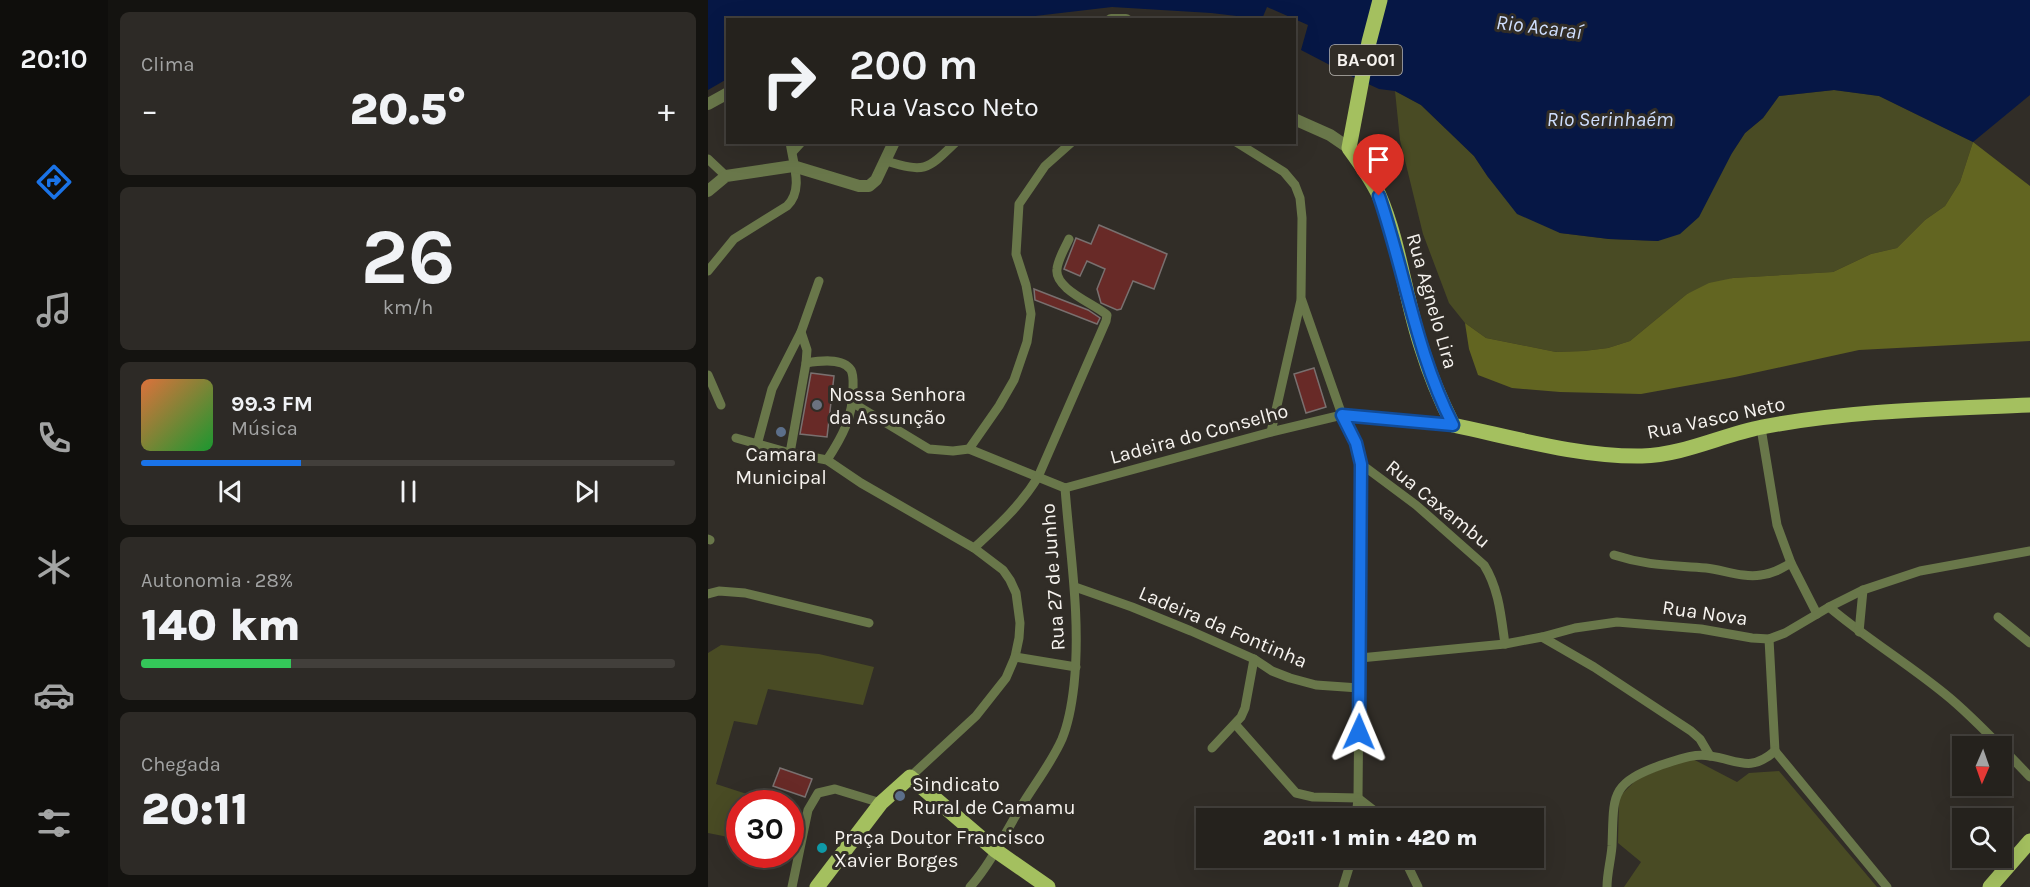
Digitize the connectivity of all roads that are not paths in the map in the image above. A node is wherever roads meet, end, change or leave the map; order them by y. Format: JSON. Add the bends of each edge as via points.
{"nodes":[{"id":1,"x":1380,"y":0,"type":"edge"},
{"id":2,"x":726,"y":94,"type":"edge"},
{"id":3,"x":708,"y":105,"type":"edge"},
{"id":4,"x":1296,"y":120,"type":"edge"},
{"id":5,"x":790,"y":144,"type":"edge"},
{"id":6,"x":802,"y":144,"type":"edge"},
{"id":7,"x":893,"y":144,"type":"edge"},
{"id":8,"x":954,"y":144,"type":"edge"},
{"id":9,"x":1070,"y":144,"type":"edge"},
{"id":10,"x":1240,"y":144,"type":"edge"},
{"id":11,"x":1349,"y":148,"type":"junction"},
{"id":12,"x":708,"y":159,"type":"edge"},
{"id":13,"x":792,"y":160,"type":"junction"},
{"id":14,"x":886,"y":161,"type":"junction"},
{"id":15,"x":726,"y":176,"type":"junction"},
{"id":16,"x":708,"y":191,"type":"edge"},
{"id":17,"x":1069,"y":239,"type":"dead end"},
{"id":18,"x":708,"y":271,"type":"edge"},
{"id":19,"x":819,"y":281,"type":"dead end"},
{"id":20,"x":1301,"y":298,"type":"junction"},
{"id":21,"x":801,"y":332,"type":"junction"},
{"id":22,"x":806,"y":363,"type":"junction"},
{"id":23,"x":708,"y":375,"type":"edge"},
{"id":24,"x":853,"y":403,"type":"junction"},
{"id":25,"x":721,"y":405,"type":"dead end"},
{"id":26,"x":2030,"y":405,"type":"edge"},
{"id":27,"x":1342,"y":415,"type":"junction"},
{"id":28,"x":1453,"y":425,"type":"junction"},
{"id":29,"x":1761,"y":428,"type":"junction"},
{"id":30,"x":1271,"y":432,"type":"junction"},
{"id":31,"x":736,"y":438,"type":"dead end"},
{"id":32,"x":757,"y":445,"type":"junction"},
{"id":33,"x":969,"y":449,"type":"junction"},
{"id":34,"x":790,"y":453,"type":"junction"},
{"id":35,"x":827,"y":460,"type":"junction"},
{"id":36,"x":1361,"y":464,"type":"junction"},
{"id":37,"x":1038,"y":477,"type":"junction"},
{"id":38,"x":1065,"y":488,"type":"junction"},
{"id":39,"x":974,"y":548,"type":"junction"},
{"id":40,"x":2030,"y":551,"type":"edge"},
{"id":41,"x":1614,"y":555,"type":"dead end"},
{"id":42,"x":1791,"y":563,"type":"junction"},
{"id":43,"x":1075,"y":587,"type":"junction"},
{"id":44,"x":1863,"y":590,"type":"junction"},
{"id":45,"x":708,"y":594,"type":"edge"},
{"id":46,"x":1829,"y":607,"type":"junction"},
{"id":47,"x":1817,"y":614,"type":"junction"},
{"id":48,"x":1998,"y":617,"type":"dead end"},
{"id":49,"x":869,"y":623,"type":"dead end"},
{"id":50,"x":1859,"y":632,"type":"junction"},
{"id":51,"x":1542,"y":637,"type":"junction"},
{"id":52,"x":1769,"y":639,"type":"junction"},
{"id":53,"x":1505,"y":644,"type":"junction"},
{"id":54,"x":2030,"y":644,"type":"edge"},
{"id":55,"x":1015,"y":657,"type":"junction"},
{"id":56,"x":1360,"y":658,"type":"junction"},
{"id":57,"x":1254,"y":659,"type":"junction"},
{"id":58,"x":1076,"y":667,"type":"junction"},
{"id":59,"x":1359,"y":688,"type":"junction"},
{"id":60,"x":1236,"y":724,"type":"junction"},
{"id":61,"x":1212,"y":748,"type":"dead end"},
{"id":62,"x":1775,"y":751,"type":"junction"},
{"id":63,"x":1710,"y":756,"type":"junction"},
{"id":64,"x":910,"y":777,"type":"junction"},
{"id":65,"x":2030,"y":777,"type":"edge"},
{"id":66,"x":1358,"y":798,"type":"junction"},
{"id":67,"x":881,"y":803,"type":"junction"},
{"id":68,"x":1357,"y":808,"type":"edge"},
{"id":69,"x":1371,"y":808,"type":"edge"},
{"id":70,"x":2028,"y":847,"type":"edge"},
{"id":71,"x":995,"y":850,"type":"junction"},
{"id":72,"x":1349,"y":868,"type":"edge"},
{"id":73,"x":1409,"y":868,"type":"edge"},
{"id":74,"x":792,"y":887,"type":"edge"},
{"id":75,"x":817,"y":887,"type":"edge"},
{"id":76,"x":970,"y":887,"type":"edge"},
{"id":77,"x":1048,"y":887,"type":"edge"},
{"id":78,"x":1343,"y":887,"type":"edge"},
{"id":79,"x":1418,"y":887,"type":"edge"},
{"id":80,"x":1607,"y":887,"type":"edge"},
{"id":81,"x":1887,"y":887,"type":"edge"},
{"id":82,"x":1990,"y":887,"type":"edge"}],
"edges":[{"from":1,"to":11,"type":"main road","number":"BA-001"},
{"from":2,"to":3,"type":"street"},
{"from":4,"to":11,"type":"street","name":"Rua Agnelo Lira"},
{"from":5,"to":13,"type":"street"},
{"from":6,"to":13,"type":"street"},
{"from":7,"to":14,"type":"street"},
{"from":8,"to":14,"type":"street","via":[[927,167],[913,168]]},
{"from":9,"to":33,"type":"street","via":[[1045,166],[1019,204],[1016,254],[1031,314],[1027,342],[1014,380]]},
{"from":10,"to":20,"type":"street","via":[[1284,172],[1295,185],[1302,218]]},
{"from":11,"to":28,"type":"main road","name":"Rua Agnelo Lira","via":[[1379,196],[1421,348]]},
{"from":12,"to":15,"type":"street"},
{"from":13,"to":14,"type":"street","via":[[865,187],[873,184]]},
{"from":13,"to":15,"type":"street"},
{"from":13,"to":18,"type":"street","via":[[798,187],[794,200],[734,239]]},
{"from":15,"to":16,"type":"street"},
{"from":17,"to":37,"type":"street","via":[[1056,273],[1078,298],[1107,315]]},
{"from":19,"to":21,"type":"street"},
{"from":20,"to":27,"type":"street"},
{"from":20,"to":30,"type":"street"},
{"from":21,"to":22,"type":"street","via":[[807,350]]},
{"from":21,"to":32,"type":"street","via":[[772,389]]},
{"from":22,"to":24,"type":"street","via":[[820,361],[845,365],[851,370]]},
{"from":22,"to":34,"type":"street"},
{"from":23,"to":25,"type":"street"},
{"from":24,"to":33,"type":"street","via":[[929,449]]},
{"from":24,"to":35,"type":"street","via":[[843,435]]},
{"from":26,"to":29,"type":"main road","name":"Rua Vasco Neto","via":[[1895,410]]},
{"from":27,"to":28,"type":"street","name":"Rua Vasco Neto"},
{"from":27,"to":30,"type":"street","name":"Ladeira do Conselho"},
{"from":27,"to":36,"type":"street"},
{"from":28,"to":29,"type":"main road","name":"Rua Vasco Neto","via":[[1617,456],[1672,452]]},
{"from":29,"to":42,"type":"street","via":[[1777,525]]},
{"from":30,"to":38,"type":"street","name":"Ladeira do Conselho"},
{"from":31,"to":32,"type":"street"},
{"from":32,"to":34,"type":"street"},
{"from":33,"to":37,"type":"street"},
{"from":34,"to":35,"type":"street"},
{"from":35,"to":39,"type":"street"},
{"from":36,"to":53,"type":"street","name":"Rua Caxambu","via":[[1485,565],[1497,595]]},
{"from":36,"to":56,"type":"street"},
{"from":37,"to":38,"type":"street"},
{"from":37,"to":39,"type":"street","via":[[1016,509]]},
{"from":38,"to":43,"type":"street","name":"Rua 27 de Junho"},
{"from":39,"to":55,"type":"street","via":[[1003,570],[1016,593],[1020,623]]},
{"from":40,"to":44,"type":"street","name":"Rua Nova","via":[[1920,571]]},
{"from":41,"to":42,"type":"street","via":[[1637,563],[1748,576],[1775,572]]},
{"from":42,"to":47,"type":"street"},
{"from":43,"to":57,"type":"street","name":"Ladeira da Fontinha"},
{"from":43,"to":58,"type":"street","name":"Rua 27 de Junho"},
{"from":44,"to":46,"type":"street","name":"Rua Nova"},
{"from":44,"to":50,"type":"street"},
{"from":45,"to":49,"type":"street","via":[[745,593]]},
{"from":46,"to":47,"type":"street","name":"Rua Nova"},
{"from":46,"to":50,"type":"street"},
{"from":47,"to":52,"type":"street","name":"Rua Nova"},
{"from":48,"to":54,"type":"street"},
{"from":50,"to":65,"type":"street","via":[[1949,698]]},
{"from":51,"to":52,"type":"street","name":"Rua Nova","via":[[1617,622]]},
{"from":51,"to":53,"type":"street","name":"Rua Nova"},
{"from":51,"to":63,"type":"street","via":[[1691,731]]},
{"from":52,"to":62,"type":"street"},
{"from":53,"to":56,"type":"street","name":"Rua Nova"},
{"from":55,"to":58,"type":"street"},
{"from":55,"to":64,"type":"street","via":[[1006,678],[976,716]]},
{"from":56,"to":59,"type":"street"},
{"from":57,"to":59,"type":"street","name":"Ladeira da Fontinha","via":[[1290,678],[1316,685]]},
{"from":57,"to":60,"type":"street","via":[[1245,708]]},
{"from":58,"to":71,"type":"street","name":"Rua 27 de Junho","via":[[1068,724],[1062,739]]},
{"from":59,"to":66,"type":"street"},
{"from":60,"to":61,"type":"street"},
{"from":60,"to":66,"type":"street","via":[[1296,793]]},
{"from":62,"to":63,"type":"street","via":[[1758,763],[1745,765]]},
{"from":62,"to":81,"type":"street"},
{"from":63,"to":80,"type":"street","via":[[1679,759],[1631,777],[1621,786],[1615,796]]},
{"from":64,"to":67,"type":"main road"},
{"from":64,"to":71,"type":"main road"},
{"from":66,"to":68,"type":"street"},
{"from":66,"to":69,"type":"street"},
{"from":67,"to":74,"type":"street","via":[[835,789],[818,794],[808,810]]},
{"from":67,"to":75,"type":"main road"},
{"from":70,"to":82,"type":"main road"},
{"from":71,"to":76,"type":"street","name":"Rua 27 de Junho"},
{"from":71,"to":77,"type":"main road"},
{"from":72,"to":78,"type":"street"},
{"from":73,"to":79,"type":"street"}]}
